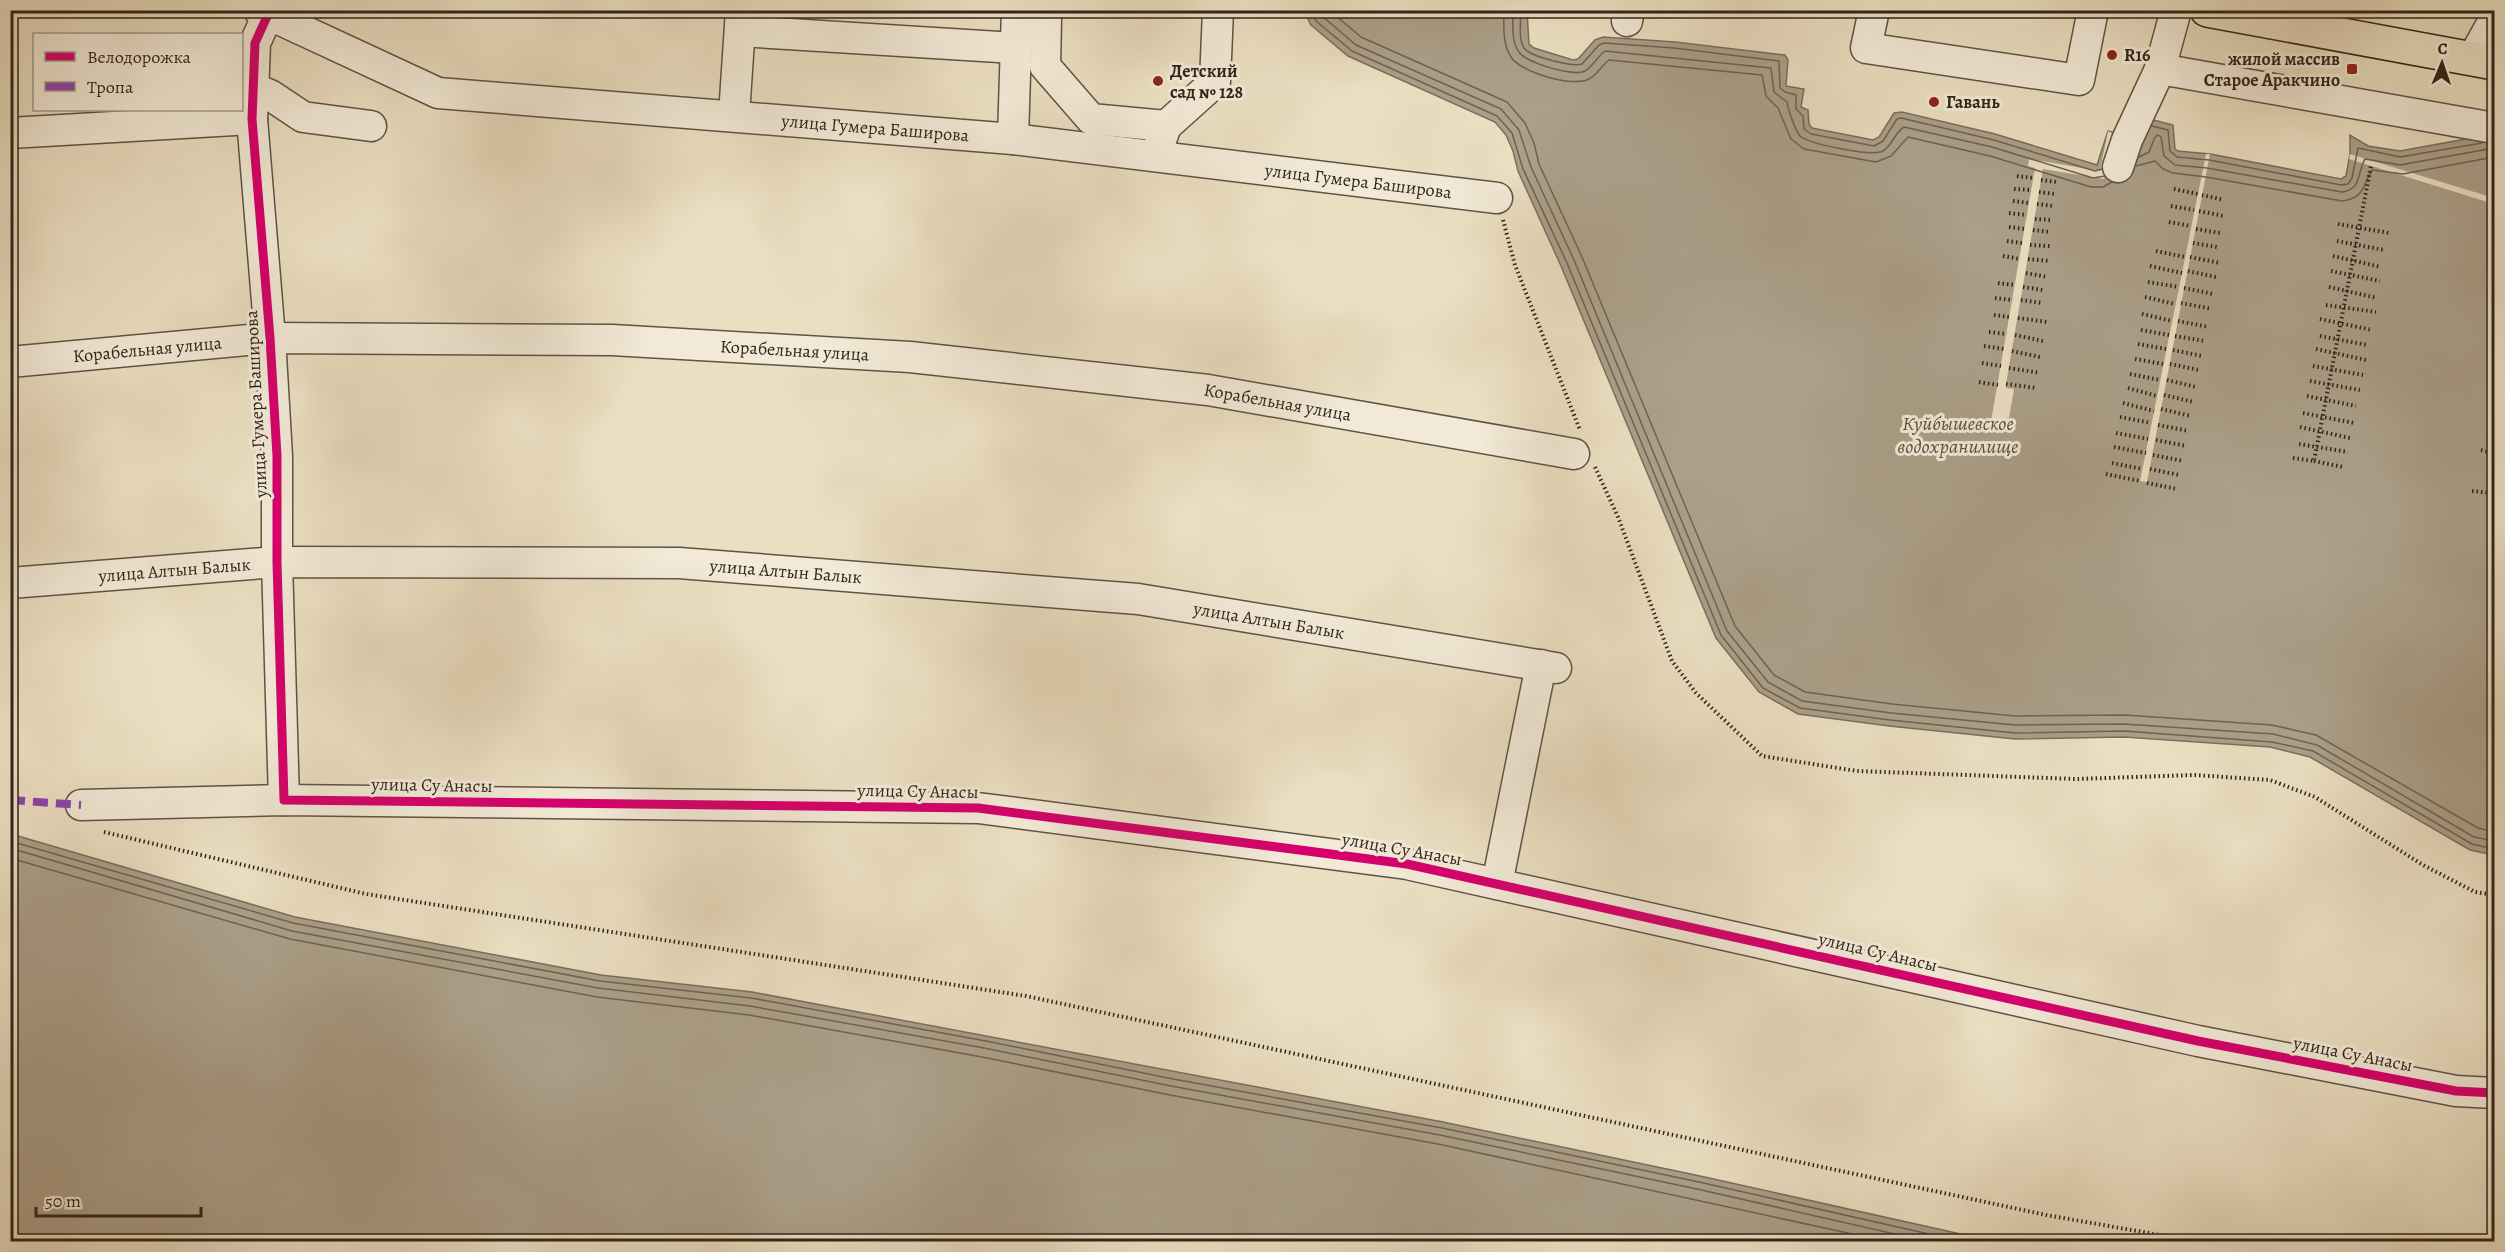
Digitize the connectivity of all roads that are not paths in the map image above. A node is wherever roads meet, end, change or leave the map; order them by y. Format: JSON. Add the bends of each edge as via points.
{"nodes":[{"id":1,"x":1218,"y":10,"type":"edge"},
{"id":2,"x":1874,"y":10,"type":"edge"},
{"id":3,"x":2092,"y":10,"type":"edge"},
{"id":4,"x":2176,"y":10,"type":"edge"},
{"id":5,"x":2206,"y":10,"type":"edge"},
{"id":6,"x":266,"y":12,"type":"edge"},
{"id":7,"x":1016,"y":14,"type":"edge"},
{"id":8,"x":1047,"y":15,"type":"edge"},
{"id":9,"x":2494,"y":20,"type":"edge"},
{"id":10,"x":741,"y":21,"type":"edge"},
{"id":11,"x":1015,"y":48,"type":"junction"},
{"id":12,"x":2484,"y":61,"type":"edge"},
{"id":13,"x":2160,"y":69,"type":"junction"},
{"id":14,"x":253,"y":88,"type":"junction"},
{"id":15,"x":734,"y":115,"type":"junction"},
{"id":16,"x":252,"y":119,"type":"junction"},
{"id":17,"x":371,"y":126,"type":"dead end"},
{"id":18,"x":1166,"y":126,"type":"junction"},
{"id":19,"x":2494,"y":128,"type":"edge"},
{"id":20,"x":10,"y":133,"type":"edge"},
{"id":21,"x":1013,"y":139,"type":"junction"},
{"id":22,"x":1158,"y":156,"type":"junction"},
{"id":23,"x":2118,"y":167,"type":"dead end"},
{"id":24,"x":1497,"y":198,"type":"road end"},
{"id":25,"x":270,"y":338,"type":"junction"},
{"id":26,"x":10,"y":362,"type":"edge"},
{"id":27,"x":1583,"y":452,"type":"road end"},
{"id":28,"x":277,"y":562,"type":"junction"},
{"id":29,"x":10,"y":583,"type":"edge"},
{"id":30,"x":284,"y":800,"type":"junction"},
{"id":31,"x":81,"y":805,"type":"road end"},
{"id":32,"x":1497,"y":884,"type":"junction"},
{"id":33,"x":2494,"y":1093,"type":"edge"}],
"edges":[{"from":1,"to":18,"type":"street","via":[[1215,82]]},
{"from":2,"to":3,"type":"street","via":[[1866,48],[2079,81]]},
{"from":4,"to":13,"type":"street"},
{"from":5,"to":12,"type":"main road"},
{"from":6,"to":14,"type":"street","name":"улица Гумера Баширова","via":[[255,43]]},
{"from":6,"to":15,"type":"street","name":"улица Гумера Баширова","via":[[438,93]]},
{"from":7,"to":8,"type":"street"},
{"from":7,"to":11,"type":"street"},
{"from":8,"to":18,"type":"street","via":[[1045,66],[1091,119]]},
{"from":9,"to":12,"type":"street"},
{"from":10,"to":11,"type":"street"},
{"from":10,"to":15,"type":"street"},
{"from":11,"to":21,"type":"street"},
{"from":13,"to":19,"type":"street"},
{"from":13,"to":23,"type":"street"},
{"from":14,"to":16,"type":"street","name":"улица Гумера Баширова"},
{"from":14,"to":17,"type":"street","via":[[303,117]]},
{"from":15,"to":21,"type":"street","name":"улица Гумера Баширова"},
{"from":16,"to":20,"type":"street"},
{"from":16,"to":25,"type":"street","name":"улица Гумера Баширова"},
{"from":18,"to":22,"type":"street"},
{"from":21,"to":22,"type":"street","name":"улица Гумера Баширова"},
{"from":22,"to":24,"type":"street","name":"улица Гумера Баширова"},
{"from":25,"to":26,"type":"street","name":"Корабельная улица"},
{"from":25,"to":27,"type":"street","name":"Корабельная улица","via":[[612,340],[910,357],[1208,390]]},
{"from":25,"to":28,"type":"street","name":"улица Гумера Баширова","via":[[277,456]]},
{"from":28,"to":29,"type":"street","name":"улица Алтын Балык"},
{"from":28,"to":30,"type":"street","name":"улица Гумера Баширова"},
{"from":28,"to":32,"type":"street","name":"улица Алтын Балык","via":[[679,563],[1138,599],[1549,666]]},
{"from":30,"to":31,"type":"street","name":"улица Су Анасы"},
{"from":30,"to":32,"type":"street","name":"улица Су Анасы","via":[[978,808],[1407,864]]},
{"from":32,"to":33,"type":"street","name":"улица Су Анасы","via":[[2198,1041],[2456,1090]]}]}
